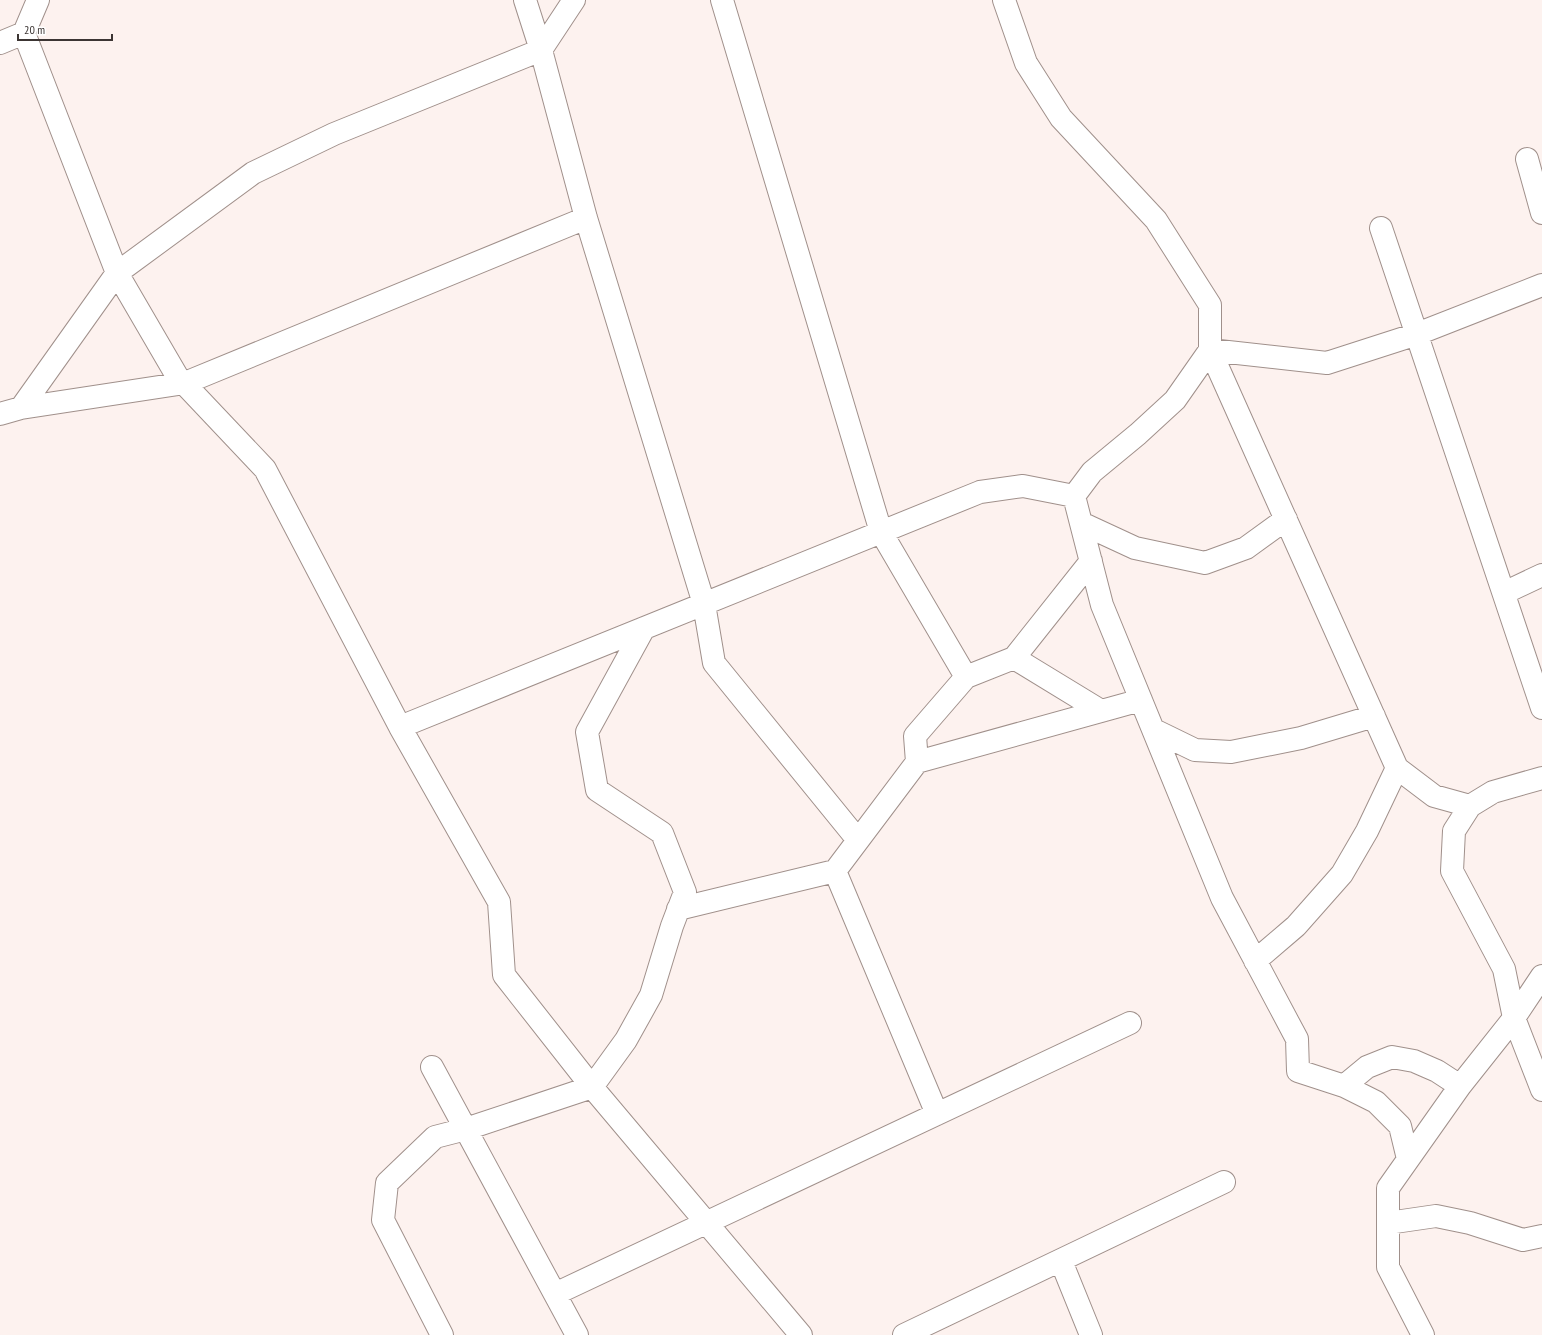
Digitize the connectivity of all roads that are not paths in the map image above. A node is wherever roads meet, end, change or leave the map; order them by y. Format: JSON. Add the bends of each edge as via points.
{"nodes":[{"id":1,"x":38,"y":0,"type":"edge"},
{"id":2,"x":525,"y":0,"type":"edge"},
{"id":3,"x":574,"y":0,"type":"edge"},
{"id":4,"x":722,"y":0,"type":"edge"},
{"id":5,"x":1004,"y":0,"type":"edge"},
{"id":6,"x":24,"y":33,"type":"junction"},
{"id":7,"x":0,"y":43,"type":"edge"},
{"id":8,"x":541,"y":50,"type":"junction"},
{"id":9,"x":1527,"y":159,"type":"dead end"},
{"id":10,"x":1542,"y":213,"type":"edge"},
{"id":11,"x":586,"y":218,"type":"junction"},
{"id":12,"x":1381,"y":228,"type":"dead end"},
{"id":13,"x":117,"y":273,"type":"junction"},
{"id":14,"x":1542,"y":285,"type":"edge"},
{"id":15,"x":1417,"y":334,"type":"junction"},
{"id":16,"x":1210,"y":350,"type":"junction"},
{"id":17,"x":185,"y":383,"type":"junction"},
{"id":18,"x":22,"y":408,"type":"junction"},
{"id":19,"x":0,"y":414,"type":"edge"},
{"id":20,"x":1074,"y":496,"type":"junction"},
{"id":21,"x":1286,"y":519,"type":"junction"},
{"id":22,"x":1081,"y":523,"type":"junction"},
{"id":23,"x":881,"y":532,"type":"junction"},
{"id":24,"x":1090,"y":561,"type":"junction"},
{"id":25,"x":1542,"y":575,"type":"edge"},
{"id":26,"x":1504,"y":593,"type":"junction"},
{"id":27,"x":704,"y":604,"type":"junction"},
{"id":28,"x":644,"y":628,"type":"junction"},
{"id":29,"x":1014,"y":658,"type":"junction"},
{"id":30,"x":966,"y":677,"type":"junction"},
{"id":31,"x":1141,"y":700,"type":"junction"},
{"id":32,"x":1542,"y":708,"type":"edge"},
{"id":33,"x":1101,"y":711,"type":"junction"},
{"id":34,"x":1374,"y":716,"type":"junction"},
{"id":35,"x":400,"y":727,"type":"junction"},
{"id":36,"x":1154,"y":730,"type":"junction"},
{"id":37,"x":917,"y":762,"type":"junction"},
{"id":38,"x":1397,"y":768,"type":"junction"},
{"id":39,"x":1542,"y":778,"type":"edge"},
{"id":40,"x":1470,"y":806,"type":"junction"},
{"id":41,"x":858,"y":840,"type":"junction"},
{"id":42,"x":835,"y":872,"type":"junction"},
{"id":43,"x":678,"y":909,"type":"junction"},
{"id":44,"x":1255,"y":961,"type":"junction"},
{"id":45,"x":1542,"y":976,"type":"edge"},
{"id":46,"x":1514,"y":1018,"type":"junction"},
{"id":47,"x":1130,"y":1024,"type":"dead end"},
{"id":48,"x":432,"y":1066,"type":"dead end"},
{"id":49,"x":1344,"y":1086,"type":"junction"},
{"id":50,"x":1460,"y":1086,"type":"junction"},
{"id":51,"x":592,"y":1087,"type":"junction"},
{"id":52,"x":1542,"y":1090,"type":"edge"},
{"id":53,"x":937,"y":1114,"type":"junction"},
{"id":54,"x":466,"y":1129,"type":"junction"},
{"id":55,"x":1408,"y":1159,"type":"junction"},
{"id":56,"x":1224,"y":1182,"type":"dead end"},
{"id":57,"x":706,"y":1223,"type":"junction"},
{"id":58,"x":1388,"y":1223,"type":"junction"},
{"id":59,"x":1542,"y":1236,"type":"edge"},
{"id":60,"x":1061,"y":1261,"type":"junction"},
{"id":61,"x":555,"y":1294,"type":"junction"},
{"id":62,"x":442,"y":1335,"type":"edge"},
{"id":63,"x":577,"y":1335,"type":"edge"},
{"id":64,"x":801,"y":1335,"type":"edge"},
{"id":65,"x":904,"y":1335,"type":"edge"},
{"id":66,"x":1091,"y":1335,"type":"edge"},
{"id":67,"x":1423,"y":1335,"type":"edge"}],
"edges":[{"from":1,"to":6,"type":"street"},
{"from":2,"to":8,"type":"street"},
{"from":3,"to":8,"type":"street"},
{"from":4,"to":23,"type":"street"},
{"from":5,"to":16,"type":"street","via":[[1026,63],[1061,118],[1156,220],[1210,304]]},
{"from":6,"to":7,"type":"street"},
{"from":6,"to":13,"type":"street"},
{"from":8,"to":11,"type":"street"},
{"from":8,"to":13,"type":"street","via":[[334,134],[253,173]]},
{"from":9,"to":10,"type":"street"},
{"from":11,"to":17,"type":"street"},
{"from":11,"to":27,"type":"street"},
{"from":12,"to":15,"type":"street"},
{"from":13,"to":17,"type":"street","via":[[177,376]]},
{"from":13,"to":18,"type":"street"},
{"from":14,"to":15,"type":"street"},
{"from":15,"to":16,"type":"street","via":[[1327,363]]},
{"from":15,"to":26,"type":"street"},
{"from":16,"to":20,"type":"street","via":[[1175,400],[1092,472]]},
{"from":16,"to":21,"type":"street"},
{"from":17,"to":18,"type":"street"},
{"from":17,"to":35,"type":"street","via":[[265,470]]},
{"from":18,"to":19,"type":"street"},
{"from":20,"to":22,"type":"street"},
{"from":20,"to":23,"type":"street","via":[[1023,486],[980,492]]},
{"from":21,"to":22,"type":"street","via":[[1246,548],[1205,563],[1135,548]]},
{"from":21,"to":34,"type":"street"},
{"from":22,"to":24,"type":"street"},
{"from":23,"to":27,"type":"street"},
{"from":23,"to":30,"type":"street"},
{"from":24,"to":29,"type":"street"},
{"from":24,"to":31,"type":"street","via":[[1102,605]]},
{"from":25,"to":26,"type":"street"},
{"from":26,"to":32,"type":"street"},
{"from":27,"to":28,"type":"street"},
{"from":27,"to":41,"type":"street","via":[[714,663]]},
{"from":28,"to":35,"type":"street"},
{"from":28,"to":43,"type":"street","via":[[587,732],[597,790],[662,833],[685,892]]},
{"from":29,"to":30,"type":"street"},
{"from":29,"to":33,"type":"street"},
{"from":30,"to":37,"type":"street","via":[[915,736]]},
{"from":31,"to":33,"type":"street"},
{"from":31,"to":36,"type":"street"},
{"from":33,"to":37,"type":"street"},
{"from":34,"to":36,"type":"street","via":[[1301,738],[1231,752],[1195,750]]},
{"from":34,"to":38,"type":"street"},
{"from":35,"to":51,"type":"street","via":[[499,902],[504,975]]},
{"from":36,"to":44,"type":"street","via":[[1222,898]]},
{"from":37,"to":41,"type":"street"},
{"from":38,"to":40,"type":"street","via":[[1434,796]]},
{"from":38,"to":44,"type":"street","via":[[1342,874],[1296,926]]},
{"from":39,"to":40,"type":"street","via":[[1493,792]]},
{"from":40,"to":46,"type":"street","via":[[1454,830],[1452,871],[1504,969]]},
{"from":41,"to":42,"type":"street"},
{"from":42,"to":43,"type":"street"},
{"from":42,"to":53,"type":"street"},
{"from":43,"to":51,"type":"street","via":[[651,996],[626,1040]]},
{"from":44,"to":49,"type":"street","via":[[1296,1039],[1298,1071]]},
{"from":45,"to":46,"type":"street"},
{"from":46,"to":50,"type":"street"},
{"from":46,"to":52,"type":"street"},
{"from":47,"to":53,"type":"street"},
{"from":48,"to":54,"type":"street"},
{"from":49,"to":50,"type":"street","via":[[1367,1067],[1392,1057],[1437,1071]]},
{"from":49,"to":55,"type":"street","via":[[1376,1102],[1400,1126]]},
{"from":50,"to":55,"type":"street"},
{"from":51,"to":54,"type":"street"},
{"from":51,"to":57,"type":"street"},
{"from":53,"to":57,"type":"street"},
{"from":54,"to":61,"type":"street"},
{"from":54,"to":62,"type":"street","via":[[434,1137],[387,1183],[383,1220]]},
{"from":55,"to":58,"type":"street","via":[[1388,1188]]},
{"from":56,"to":60,"type":"street"},
{"from":57,"to":61,"type":"street"},
{"from":57,"to":64,"type":"street"},
{"from":58,"to":59,"type":"street","via":[[1436,1216],[1470,1223],[1522,1240]]},
{"from":58,"to":67,"type":"street","via":[[1388,1267]]},
{"from":60,"to":65,"type":"street"},
{"from":60,"to":66,"type":"street"},
{"from":61,"to":63,"type":"street"}]}
